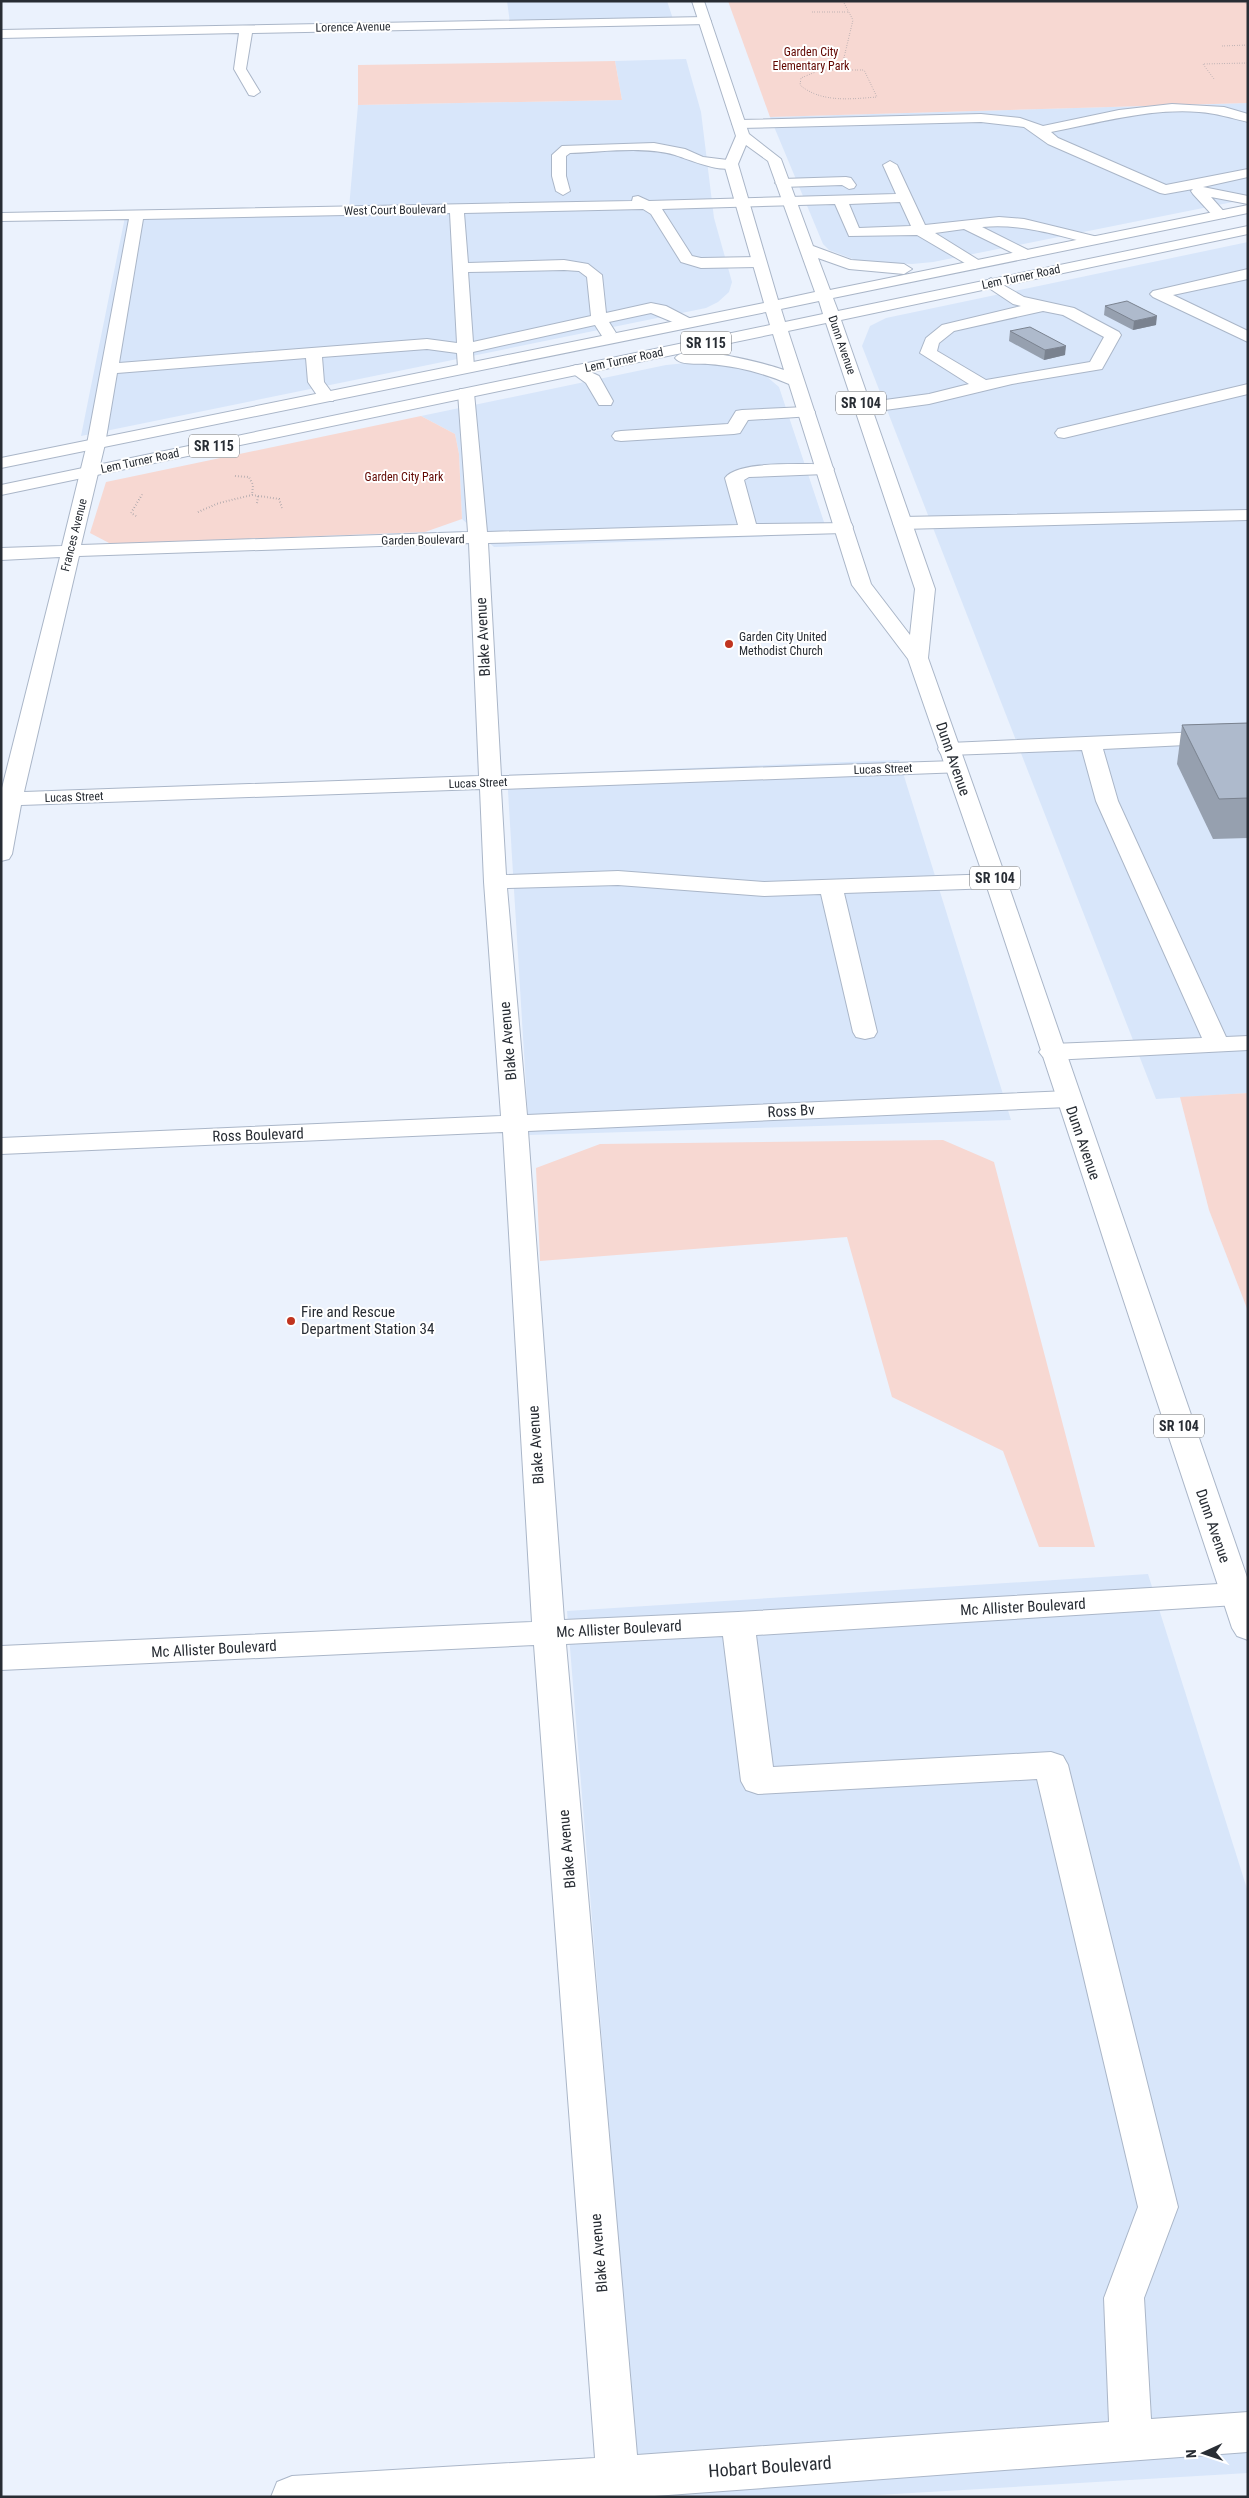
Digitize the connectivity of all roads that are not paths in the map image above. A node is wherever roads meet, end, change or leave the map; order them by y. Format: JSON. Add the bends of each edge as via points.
{"nodes":[{"id":1,"x":698,"y":1,"type":"edge"},
{"id":2,"x":705,"y":21,"type":"junction"},
{"id":3,"x":246,"y":29,"type":"junction"},
{"id":4,"x":1,"y":34,"type":"edge"},
{"id":5,"x":254,"y":92,"type":"dead end"},
{"id":6,"x":1248,"y":118,"type":"edge"},
{"id":7,"x":741,"y":130,"type":"junction"},
{"id":8,"x":1042,"y":130,"type":"junction"},
{"id":9,"x":731,"y":164,"type":"junction"},
{"id":10,"x":890,"y":165,"type":"dead end"},
{"id":11,"x":1248,"y":174,"type":"edge"},
{"id":12,"x":782,"y":183,"type":"junction"},
{"id":13,"x":1195,"y":188,"type":"junction"},
{"id":14,"x":563,"y":190,"type":"junction"},
{"id":15,"x":580,"y":190,"type":"dead end"},
{"id":16,"x":614,"y":191,"type":"dead end"},
{"id":17,"x":905,"y":198,"type":"junction"},
{"id":18,"x":857,"y":199,"type":"junction"},
{"id":19,"x":878,"y":199,"type":"junction"},
{"id":20,"x":840,"y":200,"type":"junction"},
{"id":21,"x":1248,"y":200,"type":"edge"},
{"id":22,"x":789,"y":202,"type":"junction"},
{"id":23,"x":741,"y":203,"type":"junction"},
{"id":24,"x":643,"y":205,"type":"junction"},
{"id":25,"x":552,"y":207,"type":"junction"},
{"id":26,"x":457,"y":209,"type":"junction"},
{"id":27,"x":1248,"y":209,"type":"edge"},
{"id":28,"x":137,"y":214,"type":"junction"},
{"id":29,"x":1220,"y":214,"type":"junction"},
{"id":30,"x":1,"y":217,"type":"edge"},
{"id":31,"x":965,"y":224,"type":"junction"},
{"id":32,"x":920,"y":230,"type":"junction"},
{"id":33,"x":1248,"y":230,"type":"edge"},
{"id":34,"x":893,"y":231,"type":"junction"},
{"id":35,"x":1093,"y":240,"type":"junction"},
{"id":36,"x":806,"y":248,"type":"junction"},
{"id":37,"x":1025,"y":254,"type":"junction"},
{"id":38,"x":758,"y":262,"type":"junction"},
{"id":39,"x":976,"y":264,"type":"junction"},
{"id":40,"x":460,"y":268,"type":"junction"},
{"id":41,"x":951,"y":269,"type":"junction"},
{"id":42,"x":1248,"y":274,"type":"edge"},
{"id":43,"x":991,"y":283,"type":"junction"},
{"id":44,"x":824,"y":295,"type":"junction"},
{"id":45,"x":772,"y":306,"type":"junction"},
{"id":46,"x":1043,"y":306,"type":"junction"},
{"id":47,"x":832,"y":317,"type":"junction"},
{"id":48,"x":599,"y":319,"type":"junction"},
{"id":49,"x":687,"y":323,"type":"junction"},
{"id":50,"x":778,"y":328,"type":"junction"},
{"id":51,"x":1228,"y":328,"type":"junction"},
{"id":52,"x":1248,"y":328,"type":"edge"},
{"id":53,"x":1248,"y":337,"type":"edge"},
{"id":54,"x":611,"y":338,"type":"junction"},
{"id":55,"x":464,"y":349,"type":"junction"},
{"id":56,"x":314,"y":353,"type":"junction"},
{"id":57,"x":634,"y":358,"type":"junction"},
{"id":58,"x":108,"y":368,"type":"junction"},
{"id":59,"x":576,"y":370,"type":"junction"},
{"id":60,"x":466,"y":381,"type":"junction"},
{"id":61,"x":796,"y":381,"type":"junction"},
{"id":62,"x":984,"y":386,"type":"junction"},
{"id":63,"x":1248,"y":389,"type":"edge"},
{"id":64,"x":327,"y":397,"type":"junction"},
{"id":65,"x":605,"y":401,"type":"dead end"},
{"id":66,"x":863,"y":408,"type":"junction"},
{"id":67,"x":806,"y":412,"type":"junction"},
{"id":68,"x":1064,"y":433,"type":"dead end"},
{"id":69,"x":621,"y":436,"type":"dead end"},
{"id":70,"x":96,"y":444,"type":"junction"},
{"id":71,"x":1,"y":463,"type":"edge"},
{"id":72,"x":825,"y":469,"type":"junction"},
{"id":73,"x":90,"y":471,"type":"junction"},
{"id":74,"x":1,"y":490,"type":"edge"},
{"id":75,"x":1248,"y":515,"type":"edge"},
{"id":76,"x":902,"y":523,"type":"junction"},
{"id":77,"x":844,"y":527,"type":"junction"},
{"id":78,"x":749,"y":530,"type":"junction"},
{"id":79,"x":478,"y":539,"type":"junction"},
{"id":80,"x":70,"y":551,"type":"junction"},
{"id":81,"x":1,"y":554,"type":"edge"},
{"id":82,"x":918,"y":658,"type":"junction"},
{"id":83,"x":1248,"y":736,"type":"edge"},
{"id":84,"x":1091,"y":742,"type":"junction"},
{"id":85,"x":952,"y":758,"type":"junction"},
{"id":86,"x":491,"y":783,"type":"junction"},
{"id":87,"x":6,"y":799,"type":"edge"},
{"id":88,"x":1,"y":854,"type":"edge"},
{"id":89,"x":996,"y":881,"type":"junction"},
{"id":90,"x":495,"y":882,"type":"junction"},
{"id":91,"x":831,"y":886,"type":"junction"},
{"id":92,"x":865,"y":1032,"type":"dead end"},
{"id":93,"x":1248,"y":1043,"type":"edge"},
{"id":94,"x":1216,"y":1044,"type":"junction"},
{"id":95,"x":1052,"y":1052,"type":"junction"},
{"id":96,"x":1068,"y":1099,"type":"junction"},
{"id":97,"x":514,"y":1124,"type":"junction"},
{"id":98,"x":1,"y":1146,"type":"edge"},
{"id":99,"x":1236,"y":1594,"type":"junction"},
{"id":100,"x":738,"y":1624,"type":"junction"},
{"id":101,"x":1248,"y":1628,"type":"edge"},
{"id":102,"x":549,"y":1632,"type":"junction"},
{"id":103,"x":1,"y":1658,"type":"edge"},
{"id":104,"x":1248,"y":2432,"type":"edge"},
{"id":105,"x":1131,"y":2442,"type":"junction"},
{"id":106,"x":618,"y":2487,"type":"edge"},
{"id":107,"x":292,"y":2497,"type":"edge"}],
"edges":[{"from":1,"to":2,"type":"street"},
{"from":2,"to":3,"type":"street","name":"Lorence Avenue"},
{"from":2,"to":7,"type":"street"},
{"from":3,"to":4,"type":"street","name":"Lorence Avenue"},
{"from":3,"to":5,"type":"street","via":[[240,69]]},
{"from":6,"to":8,"type":"street","via":[[1211,108],[1172,108]]},
{"from":7,"to":8,"type":"street","via":[[982,118],[1032,124]]},
{"from":7,"to":9,"type":"street"},
{"from":7,"to":12,"type":"street","name":"Dunn Avenue","number":"SR 104","via":[[774,159]]},
{"from":8,"to":13,"type":"street","via":[[1053,141],[1165,190]]},
{"from":9,"to":14,"type":"street","via":[[700,160],[654,147],[567,149],[559,155],[558,176]]},
{"from":9,"to":23,"type":"street","name":"Dunn Avenue","number":"SR 104"},
{"from":10,"to":17,"type":"street"},
{"from":11,"to":13,"type":"street"},
{"from":12,"to":18,"type":"street","via":[[846,181]]},
{"from":12,"to":22,"type":"street","name":"Dunn Avenue","number":"SR 104"},
{"from":13,"to":21,"type":"street"},
{"from":13,"to":29,"type":"street"},
{"from":14,"to":15,"type":"street"},
{"from":14,"to":25,"type":"street","via":[[556,196]]},
{"from":16,"to":24,"type":"street","via":[[631,192]]},
{"from":17,"to":19,"type":"street","name":"West Court Boulevard"},
{"from":17,"to":32,"type":"street"},
{"from":18,"to":19,"type":"street","name":"West Court Boulevard"},
{"from":18,"to":20,"type":"street","name":"West Court Boulevard"},
{"from":19,"to":34,"type":"street"},
{"from":20,"to":22,"type":"street","name":"West Court Boulevard"},
{"from":20,"to":34,"type":"street","via":[[854,233]]},
{"from":22,"to":23,"type":"street","name":"West Court Boulevard"},
{"from":22,"to":36,"type":"street","name":"Dunn Avenue","number":"SR 104"},
{"from":23,"to":24,"type":"street","name":"West Court Boulevard"},
{"from":23,"to":38,"type":"street","name":"Dunn Avenue","number":"SR 104"},
{"from":24,"to":25,"type":"street","name":"West Court Boulevard"},
{"from":24,"to":38,"type":"street","via":[[656,211],[686,260],[701,263]]},
{"from":25,"to":26,"type":"street","name":"West Court Boulevard"},
{"from":26,"to":28,"type":"street","name":"West Court Boulevard"},
{"from":26,"to":40,"type":"street","name":"Blake Avenue"},
{"from":27,"to":29,"type":"street","name":"Lem Turner Road","number":"SR 115"},
{"from":28,"to":30,"type":"street","name":"West Court Boulevard"},
{"from":28,"to":58,"type":"street","name":"Frances Avenue"},
{"from":29,"to":35,"type":"street","name":"Lem Turner Road","number":"SR 115"},
{"from":31,"to":32,"type":"street"},
{"from":31,"to":35,"type":"street","via":[[1024,223]]},
{"from":31,"to":37,"type":"street"},
{"from":32,"to":34,"type":"street"},
{"from":32,"to":39,"type":"street"},
{"from":33,"to":43,"type":"street","name":"Lem Turner Road","number":"SR 115"},
{"from":35,"to":37,"type":"street","name":"Lem Turner Road","number":"SR 115"},
{"from":36,"to":41,"type":"street","via":[[834,260],[867,267]]},
{"from":36,"to":44,"type":"street","name":"Dunn Avenue","number":"SR 104"},
{"from":37,"to":39,"type":"street","name":"Lem Turner Road","number":"SR 115"},
{"from":38,"to":45,"type":"street","name":"Dunn Avenue","number":"SR 104"},
{"from":39,"to":41,"type":"street","name":"Lem Turner Road","number":"SR 115"},
{"from":40,"to":48,"type":"street","via":[[583,267],[594,275]]},
{"from":40,"to":55,"type":"street","name":"Blake Avenue"},
{"from":41,"to":44,"type":"street","name":"Lem Turner Road","number":"SR 115"},
{"from":42,"to":51,"type":"street","via":[[1158,294]]},
{"from":43,"to":46,"type":"street","via":[[1020,301]]},
{"from":43,"to":47,"type":"street","name":"Lem Turner Road","number":"SR 115"},
{"from":44,"to":45,"type":"street","name":"Lem Turner Road","number":"SR 115"},
{"from":44,"to":47,"type":"street","name":"Dunn Avenue","number":"SR 104"},
{"from":45,"to":49,"type":"street","name":"Lem Turner Road","number":"SR 115"},
{"from":45,"to":50,"type":"street","name":"Dunn Avenue","number":"SR 104"},
{"from":46,"to":62,"type":"street","via":[[948,328],[932,341],[928,353]]},
{"from":46,"to":62,"type":"street","via":[[1068,311],[1113,335],[1096,366]]},
{"from":47,"to":50,"type":"street","name":"Lem Turner Road","number":"SR 115"},
{"from":47,"to":66,"type":"street","name":"Dunn Avenue","number":"SR 104"},
{"from":48,"to":49,"type":"street","via":[[651,308],[660,309]]},
{"from":48,"to":54,"type":"street"},
{"from":48,"to":55,"type":"street"},
{"from":49,"to":54,"type":"street","name":"Lem Turner Road","number":"SR 115"},
{"from":50,"to":57,"type":"street","name":"Lem Turner Road","number":"SR 115"},
{"from":50,"to":61,"type":"street","name":"Dunn Avenue","number":"SR 104"},
{"from":51,"to":52,"type":"street"},
{"from":51,"to":53,"type":"street"},
{"from":54,"to":60,"type":"street","name":"Lem Turner Road","number":"SR 115"},
{"from":55,"to":56,"type":"street","via":[[426,344]]},
{"from":55,"to":60,"type":"street","name":"Blake Avenue"},
{"from":56,"to":58,"type":"street"},
{"from":56,"to":64,"type":"street","via":[[316,382]]},
{"from":57,"to":59,"type":"street","name":"Lem Turner Road","number":"SR 115"},
{"from":57,"to":61,"type":"street","via":[[704,358],[740,362]]},
{"from":58,"to":70,"type":"street","name":"Frances Avenue"},
{"from":59,"to":60,"type":"street","name":"Lem Turner Road","number":"SR 115"},
{"from":59,"to":65,"type":"street","via":[[592,380]]},
{"from":60,"to":64,"type":"street","name":"Lem Turner Road","number":"SR 115"},
{"from":60,"to":73,"type":"street","name":"Lem Turner Road","number":"SR 115"},
{"from":60,"to":79,"type":"street","name":"Blake Avenue"},
{"from":61,"to":67,"type":"street","name":"Dunn Avenue","number":"SR 104"},
{"from":62,"to":66,"type":"street","via":[[929,399]]},
{"from":63,"to":68,"type":"street"},
{"from":64,"to":70,"type":"street","name":"Lem Turner Road","number":"SR 115"},
{"from":66,"to":76,"type":"street","name":"Dunn Avenue","number":"SR 104"},
{"from":67,"to":69,"type":"street","via":[[742,415],[734,429]]},
{"from":67,"to":72,"type":"street","name":"Dunn Avenue","number":"SR 104"},
{"from":70,"to":71,"type":"street","name":"Lem Turner Road","number":"SR 115"},
{"from":70,"to":73,"type":"street","name":"Frances Avenue"},
{"from":72,"to":77,"type":"street","name":"Dunn Avenue","number":"SR 104"},
{"from":72,"to":78,"type":"street","via":[[746,472],[734,478]]},
{"from":73,"to":74,"type":"street","name":"Lem Turner Road","number":"SR 115"},
{"from":73,"to":80,"type":"street","name":"Frances Avenue"},
{"from":75,"to":76,"type":"street"},
{"from":76,"to":82,"type":"street","name":"Dunn Avenue","number":"SR 104","via":[[924,589]]},
{"from":77,"to":78,"type":"street","name":"Garden Boulevard"},
{"from":77,"to":82,"type":"street","name":"Dunn Avenue","number":"SR 104","via":[[862,585]]},
{"from":78,"to":79,"type":"street","name":"Garden Boulevard"},
{"from":79,"to":80,"type":"street","name":"Garden Boulevard"},
{"from":79,"to":86,"type":"street","name":"Blake Avenue"},
{"from":80,"to":81,"type":"street","name":"Garden Boulevard"},
{"from":80,"to":87,"type":"street","name":"Frances Avenue"},
{"from":82,"to":85,"type":"street","name":"Dunn Avenue","number":"SR 104"},
{"from":83,"to":84,"type":"street","name":"Lucas Street"},
{"from":84,"to":85,"type":"street","name":"Lucas Street"},
{"from":84,"to":94,"type":"street","via":[[1107,801]]},
{"from":85,"to":86,"type":"street","name":"Lucas Street"},
{"from":85,"to":89,"type":"street","name":"Dunn Avenue","number":"SR 104"},
{"from":86,"to":87,"type":"street","name":"Lucas Street"},
{"from":86,"to":90,"type":"street","name":"Blake Avenue"},
{"from":87,"to":88,"type":"street","name":"Frances Avenue"},
{"from":89,"to":91,"type":"street"},
{"from":89,"to":95,"type":"street","name":"Dunn Avenue","number":"SR 104"},
{"from":90,"to":91,"type":"street","via":[[618,878],[764,889]]},
{"from":90,"to":97,"type":"street","name":"Blake Avenue"},
{"from":91,"to":92,"type":"street"},
{"from":93,"to":94,"type":"street"},
{"from":94,"to":95,"type":"street"},
{"from":95,"to":96,"type":"street","name":"Dunn Avenue","number":"SR 104"},
{"from":96,"to":97,"type":"street","name":"Ross Bv"},
{"from":96,"to":99,"type":"street","name":"Dunn Avenue","number":"SR 104"},
{"from":97,"to":98,"type":"street","name":"Ross Boulevard"},
{"from":97,"to":102,"type":"street","name":"Blake Avenue"},
{"from":99,"to":100,"type":"street","name":"Mc Allister Boulevard"},
{"from":99,"to":101,"type":"street","name":"Dunn Avenue","number":"SR 104"},
{"from":100,"to":102,"type":"street","name":"Mc Allister Boulevard"},
{"from":100,"to":105,"type":"street","via":[[758,1781],[1051,1765],[1158,2207],[1124,2298]]},
{"from":102,"to":103,"type":"street","name":"Mc Allister Boulevard"},
{"from":102,"to":106,"type":"street","name":"Blake Avenue"},
{"from":104,"to":105,"type":"street","name":"Hobart Boulevard"},
{"from":105,"to":106,"type":"street","name":"Hobart Boulevard"},
{"from":106,"to":107,"type":"street","name":"Hobart Boulevard"}]}
